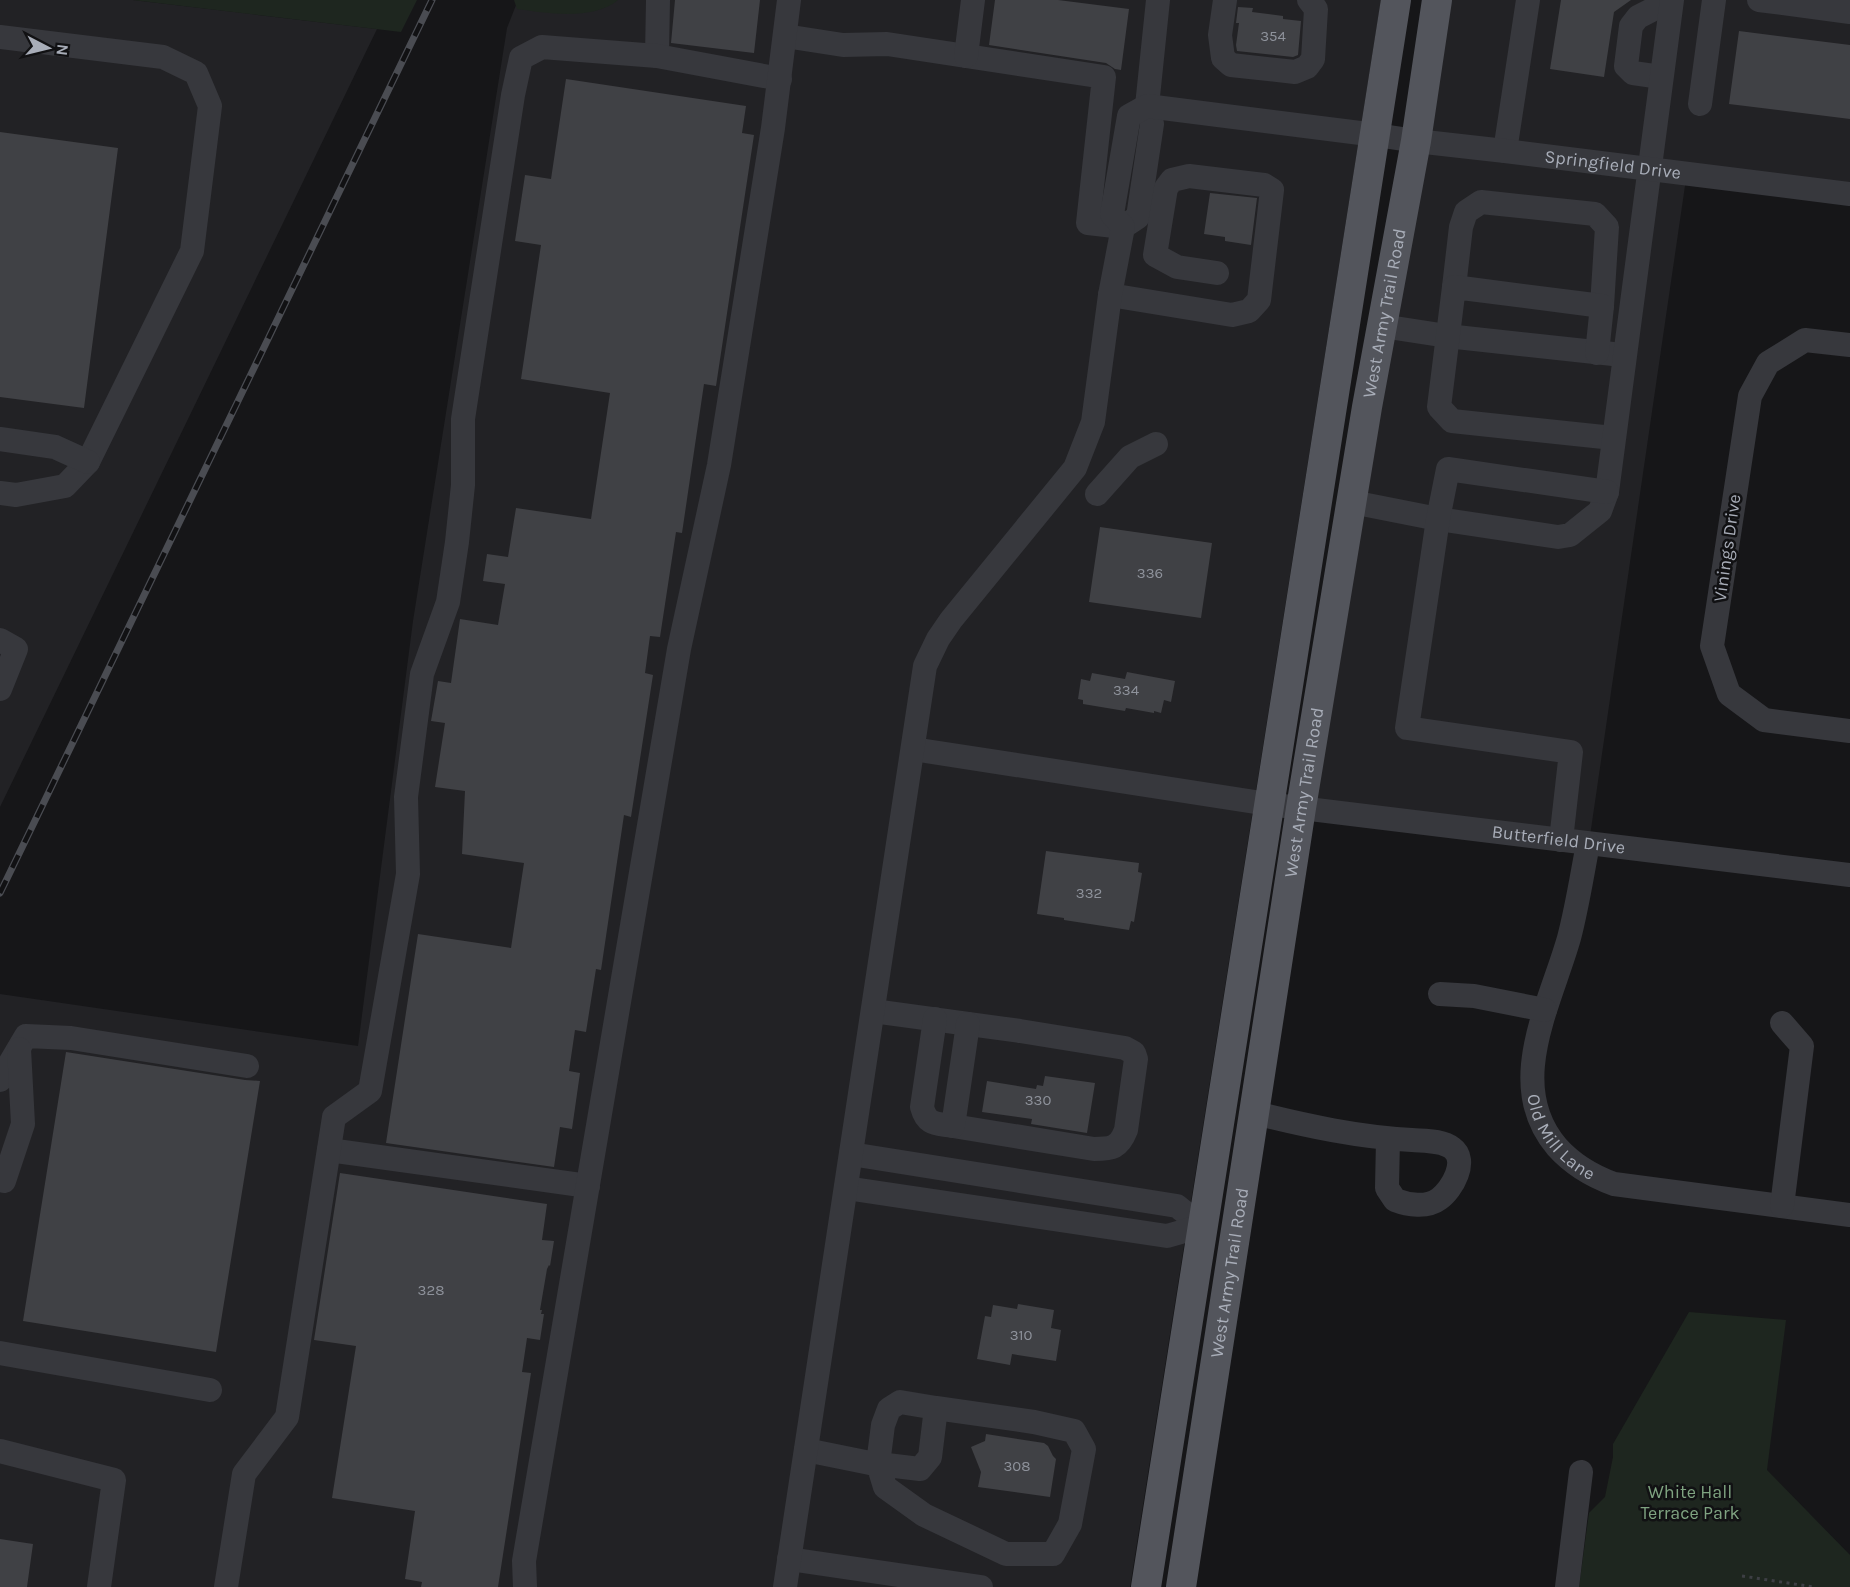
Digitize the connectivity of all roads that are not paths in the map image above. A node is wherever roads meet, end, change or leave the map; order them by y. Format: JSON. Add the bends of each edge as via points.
{"nodes":[{"id":1,"x":658,"y":0,"type":"edge"},
{"id":2,"x":789,"y":0,"type":"edge"},
{"id":3,"x":973,"y":0,"type":"edge"},
{"id":4,"x":1158,"y":0,"type":"edge"},
{"id":5,"x":1225,"y":0,"type":"edge"},
{"id":6,"x":1309,"y":0,"type":"edge"},
{"id":7,"x":1396,"y":0,"type":"edge"},
{"id":8,"x":1437,"y":0,"type":"edge"},
{"id":9,"x":1528,"y":0,"type":"edge"},
{"id":10,"x":1672,"y":0,"type":"edge"},
{"id":11,"x":1714,"y":0,"type":"edge"},
{"id":12,"x":1760,"y":0,"type":"edge"},
{"id":13,"x":1850,"y":12,"type":"edge"},
{"id":14,"x":785,"y":36,"type":"junction"},
{"id":15,"x":0,"y":37,"type":"edge"},
{"id":16,"x":657,"y":56,"type":"junction"},
{"id":17,"x":966,"y":56,"type":"junction"},
{"id":18,"x":1661,"y":77,"type":"junction"},
{"id":19,"x":780,"y":79,"type":"junction"},
{"id":20,"x":1700,"y":104,"type":"dead end"},
{"id":21,"x":1147,"y":106,"type":"junction"},
{"id":22,"x":1376,"y":135,"type":"junction"},
{"id":23,"x":1416,"y":141,"type":"junction"},
{"id":24,"x":1505,"y":151,"type":"junction"},
{"id":25,"x":1648,"y":169,"type":"junction"},
{"id":26,"x":1850,"y":194,"type":"edge"},
{"id":27,"x":1122,"y":227,"type":"junction"},
{"id":28,"x":1217,"y":273,"type":"dead end"},
{"id":29,"x":1454,"y":287,"type":"junction"},
{"id":30,"x":1110,"y":296,"type":"junction"},
{"id":31,"x":1594,"y":305,"type":"junction"},
{"id":32,"x":1382,"y":326,"type":"junction"},
{"id":33,"x":1447,"y":336,"type":"junction"},
{"id":34,"x":1850,"y":345,"type":"edge"},
{"id":35,"x":1597,"y":353,"type":"junction"},
{"id":36,"x":1624,"y":356,"type":"junction"},
{"id":37,"x":1613,"y":438,"type":"junction"},
{"id":38,"x":0,"y":439,"type":"edge"},
{"id":39,"x":1156,"y":444,"type":"dead end"},
{"id":40,"x":88,"y":462,"type":"junction"},
{"id":41,"x":1607,"y":492,"type":"junction"},
{"id":42,"x":0,"y":493,"type":"edge"},
{"id":43,"x":1097,"y":494,"type":"dead end"},
{"id":44,"x":1352,"y":502,"type":"junction"},
{"id":45,"x":1438,"y":519,"type":"junction"},
{"id":46,"x":0,"y":640,"type":"edge"},
{"id":47,"x":0,"y":689,"type":"edge"},
{"id":48,"x":1850,"y":731,"type":"edge"},
{"id":49,"x":913,"y":749,"type":"junction"},
{"id":50,"x":1268,"y":804,"type":"junction"},
{"id":51,"x":1302,"y":808,"type":"junction"},
{"id":52,"x":1561,"y":840,"type":"junction"},
{"id":53,"x":1588,"y":844,"type":"junction"},
{"id":54,"x":1850,"y":875,"type":"edge"},
{"id":55,"x":1440,"y":994,"type":"dead end"},
{"id":56,"x":1545,"y":1010,"type":"junction"},
{"id":57,"x":873,"y":1011,"type":"junction"},
{"id":58,"x":935,"y":1019,"type":"junction"},
{"id":59,"x":1782,"y":1023,"type":"dead end"},
{"id":60,"x":968,"y":1024,"type":"junction"},
{"id":61,"x":18,"y":1049,"type":"junction"},
{"id":62,"x":247,"y":1066,"type":"dead end"},
{"id":63,"x":2,"y":1076,"type":"edge"},
{"id":64,"x":1255,"y":1113,"type":"junction"},
{"id":65,"x":953,"y":1126,"type":"junction"},
{"id":66,"x":1388,"y":1138,"type":"dead end"},
{"id":67,"x":329,"y":1150,"type":"junction"},
{"id":68,"x":851,"y":1154,"type":"junction"},
{"id":69,"x":0,"y":1178,"type":"edge"},
{"id":70,"x":588,"y":1186,"type":"junction"},
{"id":71,"x":846,"y":1188,"type":"junction"},
{"id":72,"x":1782,"y":1206,"type":"junction"},
{"id":73,"x":1850,"y":1215,"type":"edge"},
{"id":74,"x":1202,"y":1226,"type":"junction"},
{"id":75,"x":1236,"y":1233,"type":"junction"},
{"id":76,"x":0,"y":1353,"type":"edge"},
{"id":77,"x":210,"y":1390,"type":"dead end"},
{"id":78,"x":936,"y":1408,"type":"junction"},
{"id":79,"x":806,"y":1450,"type":"junction"},
{"id":80,"x":0,"y":1452,"type":"edge"},
{"id":81,"x":878,"y":1464,"type":"junction"},
{"id":82,"x":1581,"y":1472,"type":"dead end"},
{"id":83,"x":789,"y":1559,"type":"junction"},
{"id":84,"x":99,"y":1587,"type":"edge"},
{"id":85,"x":226,"y":1587,"type":"edge"},
{"id":86,"x":525,"y":1587,"type":"edge"},
{"id":87,"x":785,"y":1587,"type":"edge"},
{"id":88,"x":981,"y":1587,"type":"edge"},
{"id":89,"x":1146,"y":1587,"type":"edge"},
{"id":90,"x":1181,"y":1587,"type":"edge"},
{"id":91,"x":1567,"y":1587,"type":"edge"}],
"edges":[{"from":1,"to":16,"type":"street"},
{"from":2,"to":14,"type":"street"},
{"from":3,"to":17,"type":"street"},
{"from":4,"to":21,"type":"street"},
{"from":5,"to":6,"type":"street","via":[[1220,35],[1223,58],[1231,65],[1295,72],[1313,59],[1316,9]]},
{"from":7,"to":22,"type":"main road","name":"West Army Trail Road"},
{"from":8,"to":23,"type":"main road","name":"West Army Trail Road"},
{"from":9,"to":24,"type":"street"},
{"from":10,"to":18,"type":"street"},
{"from":10,"to":18,"type":"street","via":[[1638,17],[1631,26],[1626,66],[1633,73]]},
{"from":11,"to":20,"type":"street"},
{"from":12,"to":13,"type":"street"},
{"from":14,"to":17,"type":"street","via":[[843,45],[887,44]]},
{"from":14,"to":19,"type":"street"},
{"from":15,"to":40,"type":"street","via":[[163,57],[196,73],[210,105],[192,251]]},
{"from":16,"to":19,"type":"street"},
{"from":16,"to":67,"type":"street","via":[[542,47],[521,58],[462,419],[463,485],[448,602],[422,674],[406,797],[408,874],[372,1080],[370,1091],[334,1117]]},
{"from":17,"to":27,"type":"street","via":[[1104,77],[1088,223]]},
{"from":18,"to":25,"type":"street"},
{"from":19,"to":70,"type":"street","via":[[719,465],[679,649]]},
{"from":21,"to":22,"type":"street","name":"Springfield Drive"},
{"from":21,"to":27,"type":"street","via":[[1129,116],[1112,214]]},
{"from":22,"to":23,"type":"street","name":"Springfield Drive"},
{"from":22,"to":50,"type":"main road","name":"West Army Trail Road"},
{"from":23,"to":24,"type":"street","name":"Springfield Drive"},
{"from":23,"to":32,"type":"main road","name":"West Army Trail Road"},
{"from":24,"to":25,"type":"street","name":"Springfield Drive"},
{"from":25,"to":26,"type":"street","name":"Springfield Drive"},
{"from":25,"to":36,"type":"street"},
{"from":27,"to":30,"type":"street"},
{"from":28,"to":30,"type":"street","via":[[1177,267],[1155,255],[1166,188],[1172,180],[1189,176],[1264,185],[1272,190],[1259,300],[1249,311],[1232,315]]},
{"from":29,"to":31,"type":"street"},
{"from":29,"to":31,"type":"street","via":[[1461,227],[1466,212],[1481,202],[1595,214],[1607,227]]},
{"from":29,"to":33,"type":"street"},
{"from":30,"to":49,"type":"street","via":[[1093,422],[1075,468],[938,639],[925,666]]},
{"from":31,"to":35,"type":"street"},
{"from":32,"to":33,"type":"street"},
{"from":32,"to":44,"type":"main road","name":"West Army Trail Road"},
{"from":33,"to":35,"type":"street"},
{"from":33,"to":37,"type":"street","via":[[1439,407],[1452,421]]},
{"from":34,"to":48,"type":"street","name":"Vinings Drive","via":[[1805,340],[1768,363],[1749,396],[1712,646],[1729,694],[1764,720]]},
{"from":35,"to":36,"type":"street"},
{"from":36,"to":37,"type":"street"},
{"from":37,"to":41,"type":"street"},
{"from":38,"to":40,"type":"street","via":[[56,447]]},
{"from":39,"to":43,"type":"street","via":[[1130,457]]},
{"from":40,"to":42,"type":"street","via":[[65,486],[16,495]]},
{"from":41,"to":45,"type":"street","via":[[1600,511],[1570,535],[1558,537]]},
{"from":41,"to":45,"type":"street","via":[[1448,469]]},
{"from":44,"to":45,"type":"street"},
{"from":44,"to":51,"type":"main road","name":"West Army Trail Road"},
{"from":45,"to":52,"type":"street","via":[[1407,728],[1571,752]]},
{"from":46,"to":47,"type":"street","via":[[16,648]]},
{"from":49,"to":50,"type":"street","name":"Butterfield Drive"},
{"from":49,"to":57,"type":"street"},
{"from":50,"to":51,"type":"street","name":"Butterfield Drive"},
{"from":50,"to":74,"type":"main road","name":"West Army Trail Road"},
{"from":51,"to":52,"type":"street","name":"Butterfield Drive"},
{"from":51,"to":64,"type":"main road","name":"West Army Trail Road"},
{"from":52,"to":53,"type":"street","name":"Butterfield Drive"},
{"from":53,"to":54,"type":"street","name":"Butterfield Drive"},
{"from":53,"to":56,"type":"street","name":"Old Mill Lane","via":[[1569,937]]},
{"from":55,"to":56,"type":"street","via":[[1474,996]]},
{"from":56,"to":72,"type":"street","name":"Old Mill Lane","via":[[1531,1084],[1549,1137],[1572,1162],[1595,1177],[1622,1186]]},
{"from":57,"to":58,"type":"street"},
{"from":57,"to":68,"type":"street"},
{"from":58,"to":60,"type":"street"},
{"from":58,"to":65,"type":"street","via":[[922,1107],[927,1120]]},
{"from":59,"to":72,"type":"street","via":[[1802,1046]]},
{"from":60,"to":65,"type":"street"},
{"from":60,"to":65,"type":"street","via":[[1125,1047],[1134,1053],[1126,1130],[1115,1146],[1094,1149]]},
{"from":61,"to":62,"type":"street","via":[[26,1036],[71,1038]]},
{"from":61,"to":63,"type":"street"},
{"from":61,"to":69,"type":"street","via":[[23,1124],[4,1181]]},
{"from":64,"to":66,"type":"street","via":[[1343,1133]]},
{"from":64,"to":75,"type":"main road","name":"West Army Trail Road"},
{"from":67,"to":70,"type":"street"},
{"from":67,"to":85,"type":"street","via":[[287,1418],[244,1474]]},
{"from":68,"to":71,"type":"street"},
{"from":68,"to":74,"type":"street","via":[[1177,1206]]},
{"from":70,"to":86,"type":"street","via":[[526,1551]]},
{"from":71,"to":74,"type":"street","via":[[1167,1236]]},
{"from":71,"to":79,"type":"street"},
{"from":72,"to":73,"type":"street","name":"Old Mill Lane"},
{"from":74,"to":75,"type":"main road"},
{"from":74,"to":89,"type":"main road","name":"West Army Trail Road"},
{"from":75,"to":90,"type":"main road","name":"West Army Trail Road"},
{"from":76,"to":77,"type":"street"},
{"from":78,"to":81,"type":"street","via":[[900,1402],[889,1409]]},
{"from":78,"to":81,"type":"street","via":[[930,1457],[920,1469]]},
{"from":78,"to":81,"type":"street","via":[[1074,1431],[1084,1449],[1070,1524],[1053,1554],[1006,1554],[924,1515],[885,1487]]},
{"from":79,"to":81,"type":"street"},
{"from":79,"to":83,"type":"street"},
{"from":80,"to":84,"type":"street","via":[[114,1480]]},
{"from":82,"to":91,"type":"street"},
{"from":83,"to":87,"type":"street"},
{"from":83,"to":88,"type":"street"}]}
